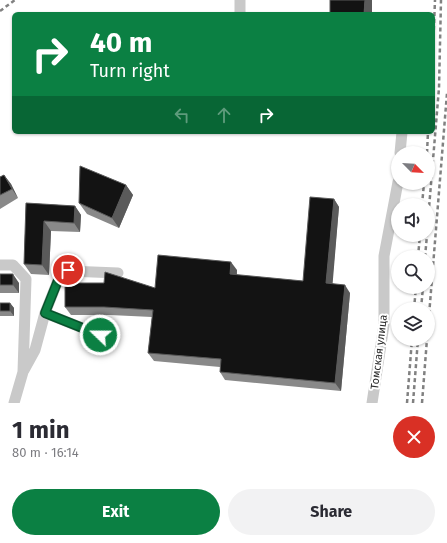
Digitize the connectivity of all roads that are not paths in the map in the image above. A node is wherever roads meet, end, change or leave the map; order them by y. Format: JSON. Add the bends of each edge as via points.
{"nodes":[{"id":1,"x":240,"y":0,"type":"edge"},
{"id":2,"x":240,"y":12,"type":"edge"},
{"id":3,"x":402,"y":134,"type":"edge"},
{"id":4,"x":401,"y":146,"type":"edge"},
{"id":5,"x":396,"y":190,"type":"edge"},
{"id":6,"x":0,"y":265,"type":"edge"},
{"id":7,"x":118,"y":273,"type":"dead end"},
{"id":8,"x":45,"y":313,"type":"junction"},
{"id":9,"x":100,"y":335,"type":"dead end"},
{"id":10,"x":23,"y":372,"type":"junction"},
{"id":11,"x":14,"y":403,"type":"edge"},
{"id":12,"x":372,"y":403,"type":"edge"}],
"edges":[{"from":1,"to":2,"type":"street"},
{"from":3,"to":4,"type":"street"},
{"from":5,"to":12,"type":"street","name":"Томская улица","via":[[384,256],[384,325]]},
{"from":6,"to":10,"type":"street","via":[[13,265],[26,279]]},
{"from":7,"to":8,"type":"street","via":[[68,270],[59,278]]},
{"from":8,"to":9,"type":"street"},
{"from":8,"to":10,"type":"street","via":[[35,350]]},
{"from":10,"to":11,"type":"street"}]}
